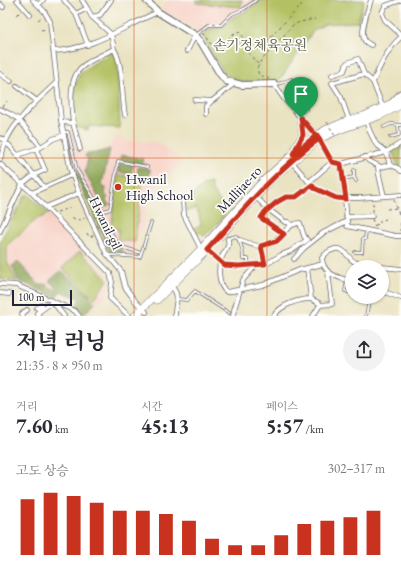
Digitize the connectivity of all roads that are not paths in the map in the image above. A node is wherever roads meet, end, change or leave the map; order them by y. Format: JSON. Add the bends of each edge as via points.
{"nodes":[{"id":1,"x":17,"y":0,"type":"edge"},
{"id":2,"x":33,"y":0,"type":"edge"},
{"id":3,"x":43,"y":0,"type":"edge"},
{"id":4,"x":64,"y":0,"type":"edge"},
{"id":5,"x":82,"y":0,"type":"edge"},
{"id":6,"x":111,"y":0,"type":"edge"},
{"id":7,"x":146,"y":0,"type":"edge"},
{"id":8,"x":256,"y":0,"type":"edge"},
{"id":9,"x":371,"y":0,"type":"edge"},
{"id":10,"x":401,"y":0,"type":"edge"},
{"id":11,"x":38,"y":5,"type":"junction"},
{"id":12,"x":88,"y":8,"type":"junction"},
{"id":13,"x":158,"y":12,"type":"junction"},
{"id":14,"x":30,"y":14,"type":"dead end"},
{"id":15,"x":76,"y":14,"type":"junction"},
{"id":16,"x":92,"y":17,"type":"junction"},
{"id":17,"x":111,"y":34,"type":"junction"},
{"id":18,"x":195,"y":36,"type":"junction"},
{"id":19,"x":401,"y":36,"type":"edge"},
{"id":20,"x":88,"y":45,"type":"junction"},
{"id":21,"x":371,"y":45,"type":"dead end"},
{"id":22,"x":114,"y":49,"type":"junction"},
{"id":23,"x":54,"y":51,"type":"junction"},
{"id":24,"x":188,"y":51,"type":"dead end"},
{"id":25,"x":0,"y":74,"type":"edge"},
{"id":26,"x":364,"y":74,"type":"junction"},
{"id":27,"x":332,"y":75,"type":"dead end"},
{"id":28,"x":291,"y":79,"type":"dead end"},
{"id":29,"x":11,"y":81,"type":"dead end"},
{"id":30,"x":57,"y":82,"type":"junction"},
{"id":31,"x":373,"y":82,"type":"junction"},
{"id":32,"x":235,"y":84,"type":"junction"},
{"id":33,"x":274,"y":84,"type":"junction"},
{"id":34,"x":17,"y":86,"type":"dead end"},
{"id":35,"x":401,"y":92,"type":"edge"},
{"id":36,"x":401,"y":99,"type":"edge"},
{"id":37,"x":37,"y":100,"type":"junction"},
{"id":38,"x":195,"y":100,"type":"dead end"},
{"id":39,"x":212,"y":101,"type":"junction"},
{"id":40,"x":401,"y":105,"type":"edge"},
{"id":41,"x":1,"y":109,"type":"edge"},
{"id":42,"x":305,"y":109,"type":"dead end"},
{"id":43,"x":382,"y":109,"type":"junction"},
{"id":44,"x":206,"y":114,"type":"dead end"},
{"id":45,"x":125,"y":115,"type":"dead end"},
{"id":46,"x":299,"y":116,"type":"junction"},
{"id":47,"x":19,"y":120,"type":"junction"},
{"id":48,"x":349,"y":120,"type":"junction"},
{"id":49,"x":366,"y":121,"type":"junction"},
{"id":50,"x":61,"y":122,"type":"junction"},
{"id":51,"x":73,"y":123,"type":"junction"},
{"id":52,"x":398,"y":125,"type":"junction"},
{"id":53,"x":401,"y":125,"type":"edge"},
{"id":54,"x":384,"y":126,"type":"dead end"},
{"id":55,"x":63,"y":133,"type":"junction"},
{"id":56,"x":318,"y":137,"type":"junction"},
{"id":57,"x":390,"y":137,"type":"dead end"},
{"id":58,"x":0,"y":138,"type":"edge"},
{"id":59,"x":6,"y":142,"type":"junction"},
{"id":60,"x":401,"y":143,"type":"edge"},
{"id":61,"x":38,"y":148,"type":"junction"},
{"id":62,"x":80,"y":149,"type":"dead end"},
{"id":63,"x":304,"y":150,"type":"junction"},
{"id":64,"x":386,"y":152,"type":"junction"},
{"id":65,"x":293,"y":154,"type":"junction"},
{"id":66,"x":18,"y":155,"type":"junction"},
{"id":67,"x":365,"y":157,"type":"junction"},
{"id":68,"x":0,"y":159,"type":"edge"},
{"id":69,"x":291,"y":162,"type":"junction"},
{"id":70,"x":332,"y":162,"type":"junction"},
{"id":71,"x":0,"y":164,"type":"edge"},
{"id":72,"x":341,"y":164,"type":"junction"},
{"id":73,"x":390,"y":165,"type":"junction"},
{"id":74,"x":378,"y":166,"type":"junction"},
{"id":75,"x":147,"y":167,"type":"dead end"},
{"id":76,"x":400,"y":169,"type":"edge"},
{"id":77,"x":354,"y":170,"type":"dead end"},
{"id":78,"x":73,"y":174,"type":"junction"},
{"id":79,"x":34,"y":175,"type":"junction"},
{"id":80,"x":354,"y":177,"type":"junction"},
{"id":81,"x":343,"y":179,"type":"junction"},
{"id":82,"x":356,"y":181,"type":"dead end"},
{"id":83,"x":311,"y":183,"type":"junction"},
{"id":84,"x":22,"y":184,"type":"junction"},
{"id":85,"x":44,"y":187,"type":"junction"},
{"id":86,"x":32,"y":193,"type":"junction"},
{"id":87,"x":79,"y":193,"type":"junction"},
{"id":88,"x":401,"y":195,"type":"edge"},
{"id":89,"x":255,"y":196,"type":"junction"},
{"id":90,"x":384,"y":196,"type":"junction"},
{"id":91,"x":346,"y":199,"type":"junction"},
{"id":92,"x":184,"y":201,"type":"dead end"},
{"id":93,"x":46,"y":207,"type":"junction"},
{"id":94,"x":101,"y":208,"type":"junction"},
{"id":95,"x":268,"y":209,"type":"junction"},
{"id":96,"x":372,"y":216,"type":"dead end"},
{"id":97,"x":346,"y":219,"type":"junction"},
{"id":98,"x":151,"y":223,"type":"dead end"},
{"id":99,"x":292,"y":225,"type":"junction"},
{"id":100,"x":0,"y":231,"type":"edge"},
{"id":101,"x":366,"y":231,"type":"junction"},
{"id":102,"x":284,"y":234,"type":"junction"},
{"id":103,"x":401,"y":236,"type":"edge"},
{"id":104,"x":228,"y":239,"type":"joint"},
{"id":105,"x":240,"y":240,"type":"junction"},
{"id":106,"x":307,"y":240,"type":"junction"},
{"id":107,"x":311,"y":243,"type":"junction"},
{"id":108,"x":261,"y":246,"type":"junction"},
{"id":109,"x":204,"y":250,"type":"junction"},
{"id":110,"x":355,"y":252,"type":"dead end"},
{"id":111,"x":141,"y":253,"type":"junction"},
{"id":112,"x":107,"y":254,"type":"junction"},
{"id":113,"x":294,"y":259,"type":"dead end"},
{"id":114,"x":352,"y":260,"type":"edge"},
{"id":115,"x":220,"y":261,"type":"junction"},
{"id":116,"x":257,"y":264,"type":"junction"},
{"id":117,"x":265,"y":264,"type":"junction"},
{"id":118,"x":322,"y":264,"type":"junction"},
{"id":119,"x":248,"y":265,"type":"junction"},
{"id":120,"x":307,"y":268,"type":"junction"},
{"id":121,"x":389,"y":268,"type":"edge"},
{"id":122,"x":401,"y":269,"type":"edge"},
{"id":123,"x":328,"y":272,"type":"junction"},
{"id":124,"x":345,"y":279,"type":"edge"},
{"id":125,"x":0,"y":284,"type":"edge"},
{"id":126,"x":170,"y":285,"type":"junction"},
{"id":127,"x":242,"y":289,"type":"junction"},
{"id":128,"x":0,"y":293,"type":"edge"},
{"id":129,"x":9,"y":294,"type":"dead end"},
{"id":130,"x":389,"y":294,"type":"edge"},
{"id":131,"x":401,"y":298,"type":"edge"},
{"id":132,"x":177,"y":299,"type":"junction"},
{"id":133,"x":311,"y":299,"type":"junction"},
{"id":134,"x":53,"y":302,"type":"junction"},
{"id":135,"x":369,"y":304,"type":"edge"},
{"id":136,"x":320,"y":306,"type":"junction"},
{"id":137,"x":37,"y":308,"type":"dead end"},
{"id":138,"x":44,"y":308,"type":"junction"},
{"id":139,"x":27,"y":310,"type":"dead end"},
{"id":140,"x":144,"y":312,"type":"edge"},
{"id":141,"x":233,"y":315,"type":"edge"},
{"id":142,"x":23,"y":316,"type":"edge"},
{"id":143,"x":39,"y":316,"type":"edge"},
{"id":144,"x":64,"y":316,"type":"edge"},
{"id":145,"x":79,"y":316,"type":"edge"},
{"id":146,"x":129,"y":316,"type":"edge"},
{"id":147,"x":134,"y":316,"type":"edge"},
{"id":148,"x":175,"y":316,"type":"edge"},
{"id":149,"x":274,"y":316,"type":"edge"},
{"id":150,"x":313,"y":316,"type":"edge"},
{"id":151,"x":366,"y":316,"type":"edge"}],
"edges":[{"from":1,"to":14,"type":"street"},
{"from":2,"to":11,"type":"street","name":"Hwanil-gil"},
{"from":3,"to":11,"type":"street"},
{"from":4,"to":15,"type":"street"},
{"from":5,"to":12,"type":"street"},
{"from":6,"to":16,"type":"street","via":[[100,14]]},
{"from":7,"to":13,"type":"street"},
{"from":8,"to":18,"type":"lane","via":[[232,14],[221,25],[209,25]]},
{"from":9,"to":21,"type":"street","via":[[363,27],[365,41]]},
{"from":10,"to":19,"type":"street","via":[[385,6],[382,13],[385,20]]},
{"from":11,"to":23,"type":"street","name":"Hwanil-gil","via":[[50,21]]},
{"from":12,"to":15,"type":"street"},
{"from":12,"to":16,"type":"street"},
{"from":13,"to":17,"type":"street"},
{"from":13,"to":18,"type":"street"},
{"from":15,"to":20,"type":"street"},
{"from":16,"to":17,"type":"street"},
{"from":17,"to":20,"type":"street"},
{"from":17,"to":22,"type":"street"},
{"from":18,"to":24,"type":"street"},
{"from":18,"to":32,"type":"street","via":[[220,74],[226,81]]},
{"from":19,"to":31,"type":"street","via":[[381,64]]},
{"from":20,"to":23,"type":"street"},
{"from":22,"to":45,"type":"street","via":[[118,56]]},
{"from":22,"to":51,"type":"street","via":[[82,67],[76,74],[71,98]]},
{"from":23,"to":30,"type":"street","name":"Hwanil-gil"},
{"from":25,"to":29,"type":"street"},
{"from":26,"to":27,"type":"street","via":[[358,59],[347,63],[344,71]]},
{"from":26,"to":31,"type":"street"},
{"from":26,"to":48,"type":"street","via":[[332,83],[341,97]]},
{"from":28,"to":33,"type":"lane"},
{"from":30,"to":37,"type":"street"},
{"from":30,"to":50,"type":"street","name":"Hwanil-gil"},
{"from":31,"to":43,"type":"street"},
{"from":32,"to":33,"type":"street"},
{"from":32,"to":39,"type":"street"},
{"from":33,"to":46,"type":"street"},
{"from":34,"to":37,"type":"street"},
{"from":35,"to":43,"type":"street","name":"Mallijae-ro"},
{"from":36,"to":43,"type":"main road","name":"Mallijae-ro"},
{"from":37,"to":47,"type":"street"},
{"from":38,"to":39,"type":"street"},
{"from":39,"to":44,"type":"street","via":[[206,106]]},
{"from":40,"to":49,"type":"main road","name":"Mallijae-ro"},
{"from":41,"to":47,"type":"street"},
{"from":42,"to":46,"type":"street"},
{"from":43,"to":48,"type":"main road","name":"Mallijae-ro"},
{"from":46,"to":56,"type":"street"},
{"from":46,"to":65,"type":"main road","via":[[303,135]]},
{"from":47,"to":59,"type":"street"},
{"from":47,"to":61,"type":"street"},
{"from":48,"to":56,"type":"main road","name":"Mallijae-ro","via":[[325,130]]},
{"from":49,"to":56,"type":"main road","name":"Mallijae-ro"},
{"from":49,"to":64,"type":"street","via":[[376,144]]},
{"from":50,"to":51,"type":"street"},
{"from":50,"to":55,"type":"street","name":"Hwanil-gil"},
{"from":51,"to":62,"type":"street"},
{"from":52,"to":53,"type":"lane"},
{"from":52,"to":54,"type":"lane"},
{"from":52,"to":57,"type":"lane","via":[[399,135]]},
{"from":55,"to":61,"type":"street"},
{"from":55,"to":78,"type":"street","name":"Hwanil-gil"},
{"from":55,"to":94,"type":"lane","via":[[68,132],[77,170]]},
{"from":56,"to":63,"type":"main road","name":"Mallijae-ro"},
{"from":56,"to":65,"type":"main road","name":"Mallijae-ro"},
{"from":56,"to":70,"type":"street"},
{"from":58,"to":59,"type":"street"},
{"from":59,"to":66,"type":"street"},
{"from":59,"to":68,"type":"street"},
{"from":60,"to":64,"type":"street"},
{"from":61,"to":66,"type":"street"},
{"from":61,"to":79,"type":"street","via":[[45,170]]},
{"from":63,"to":65,"type":"main road"},
{"from":63,"to":69,"type":"main road","name":"Mallijae-ro"},
{"from":64,"to":67,"type":"street"},
{"from":64,"to":73,"type":"street"},
{"from":65,"to":109,"type":"main road","name":"Mallijae-ro","via":[[263,181]]},
{"from":66,"to":79,"type":"street"},
{"from":67,"to":72,"type":"street"},
{"from":67,"to":74,"type":"street"},
{"from":69,"to":83,"type":"street"},
{"from":69,"to":89,"type":"main road","name":"Mallijae-ro"},
{"from":70,"to":72,"type":"street"},
{"from":70,"to":83,"type":"street"},
{"from":71,"to":84,"type":"street"},
{"from":72,"to":81,"type":"street"},
{"from":73,"to":74,"type":"street"},
{"from":73,"to":76,"type":"street"},
{"from":74,"to":90,"type":"street"},
{"from":75,"to":94,"type":"lane","via":[[118,161],[110,209],[104,211]]},
{"from":77,"to":80,"type":"lane"},
{"from":78,"to":85,"type":"street"},
{"from":78,"to":87,"type":"street","name":"Hwanil-gil"},
{"from":79,"to":84,"type":"street"},
{"from":79,"to":85,"type":"street"},
{"from":80,"to":81,"type":"lane"},
{"from":80,"to":82,"type":"lane"},
{"from":81,"to":91,"type":"street"},
{"from":83,"to":91,"type":"street","via":[[314,188],[336,198]]},
{"from":83,"to":95,"type":"street","via":[[296,197],[281,199]]},
{"from":84,"to":86,"type":"street"},
{"from":84,"to":100,"type":"street"},
{"from":85,"to":86,"type":"street"},
{"from":86,"to":93,"type":"street"},
{"from":87,"to":93,"type":"street"},
{"from":87,"to":112,"type":"street","name":"Hwanil-gil"},
{"from":88,"to":90,"type":"street"},
{"from":89,"to":95,"type":"street"},
{"from":89,"to":109,"type":"main road","name":"Mallijae-ro"},
{"from":90,"to":91,"type":"street"},
{"from":91,"to":97,"type":"street"},
{"from":92,"to":109,"type":"street","via":[[184,215]]},
{"from":93,"to":146,"type":"street","via":[[110,274],[110,298]]},
{"from":94,"to":111,"type":"lane","via":[[106,224],[119,246]]},
{"from":95,"to":99,"type":"street"},
{"from":95,"to":102,"type":"lane","via":[[261,218]]},
{"from":96,"to":97,"type":"street"},
{"from":97,"to":101,"type":"street","via":[[347,226]]},
{"from":97,"to":107,"type":"street"},
{"from":98,"to":111,"type":"lane"},
{"from":99,"to":102,"type":"street"},
{"from":99,"to":106,"type":"street","via":[[300,223]]},
{"from":101,"to":103,"type":"street"},
{"from":101,"to":110,"type":"lane","via":[[362,252]]},
{"from":102,"to":108,"type":"street","via":[[277,241]]},
{"from":104,"to":105,"type":"lane","via":[[236,236]]},
{"from":104,"to":115,"type":"street","via":[[229,247]]},
{"from":105,"to":108,"type":"street"},
{"from":105,"to":119,"type":"lane","via":[[243,259],[248,259]]},
{"from":106,"to":107,"type":"street"},
{"from":106,"to":117,"type":"street"},
{"from":107,"to":113,"type":"street"},
{"from":108,"to":117,"type":"lane"},
{"from":109,"to":115,"type":"street"},
{"from":109,"to":126,"type":"main road","name":"Mallijae-ro"},
{"from":111,"to":112,"type":"lane","via":[[140,257]]},
{"from":112,"to":140,"type":"street","name":"Hwanil-gil","via":[[121,271],[125,287]]},
{"from":114,"to":118,"type":"street","via":[[343,250],[337,249],[328,251],[322,258]]},
{"from":115,"to":119,"type":"street","via":[[224,265]]},
{"from":115,"to":127,"type":"street","via":[[220,282],[224,290],[226,292]]},
{"from":116,"to":117,"type":"street"},
{"from":116,"to":119,"type":"street"},
{"from":116,"to":127,"type":"street","via":[[243,280]]},
{"from":118,"to":120,"type":"street"},
{"from":118,"to":123,"type":"street"},
{"from":120,"to":127,"type":"street","via":[[269,283]]},
{"from":120,"to":133,"type":"street"},
{"from":121,"to":122,"type":"street"},
{"from":123,"to":124,"type":"street"},
{"from":123,"to":136,"type":"street","via":[[332,304]]},
{"from":125,"to":134,"type":"street","via":[[16,285]]},
{"from":126,"to":132,"type":"street"},
{"from":126,"to":140,"type":"main road","name":"Mallijae-ro"},
{"from":127,"to":141,"type":"street"},
{"from":128,"to":129,"type":"street"},
{"from":130,"to":131,"type":"street"},
{"from":132,"to":141,"type":"lane","via":[[188,300],[195,291]]},
{"from":132,"to":148,"type":"street"},
{"from":133,"to":136,"type":"street"},
{"from":133,"to":149,"type":"street","via":[[293,303],[276,312]]},
{"from":134,"to":138,"type":"street"},
{"from":134,"to":144,"type":"street"},
{"from":134,"to":145,"type":"street","via":[[75,311]]},
{"from":135,"to":151,"type":"lane"},
{"from":136,"to":150,"type":"street"},
{"from":137,"to":138,"type":"street","via":[[42,305]]},
{"from":138,"to":143,"type":"street","via":[[37,313]]},
{"from":139,"to":142,"type":"street"},
{"from":140,"to":147,"type":"main road","name":"Mallijae-ro"}]}
